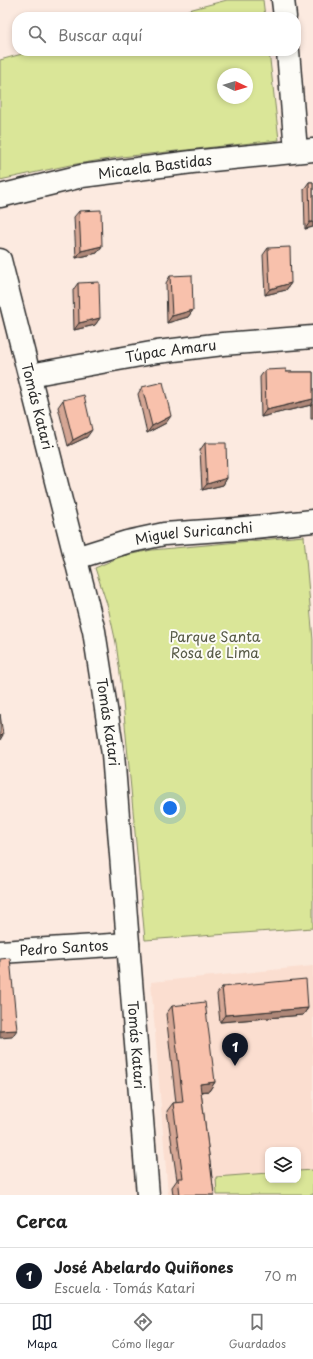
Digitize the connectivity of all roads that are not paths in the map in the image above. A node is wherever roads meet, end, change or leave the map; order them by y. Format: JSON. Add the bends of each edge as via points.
{"nodes":[{"id":1,"x":283,"y":0,"type":"edge"},
{"id":2,"x":284,"y":12,"type":"edge"},
{"id":3,"x":289,"y":56,"type":"edge"},
{"id":4,"x":305,"y":150,"type":"edge"},
{"id":5,"x":0,"y":196,"type":"edge"},
{"id":6,"x":0,"y":260,"type":"edge"},
{"id":7,"x":313,"y":337,"type":"edge"},
{"id":8,"x":30,"y":375,"type":"junction"},
{"id":9,"x":313,"y":521,"type":"edge"},
{"id":10,"x":76,"y":558,"type":"junction"},
{"id":11,"x":128,"y":944,"type":"junction"},
{"id":12,"x":0,"y":952,"type":"edge"},
{"id":13,"x":148,"y":1195,"type":"edge"}],
"edges":[{"from":1,"to":2,"type":"street"},
{"from":3,"to":4,"type":"street"},
{"from":4,"to":5,"type":"street","name":"Micaela Bastidas","via":[[82,176]]},
{"from":6,"to":8,"type":"street","name":"Tomás Katari"},
{"from":7,"to":8,"type":"street","name":"Túpac Amaru","via":[[157,352]]},
{"from":8,"to":10,"type":"street","name":"Tomás Katari"},
{"from":9,"to":10,"type":"street","name":"Miguel Suricanchi","via":[[164,534],[126,542]]},
{"from":10,"to":11,"type":"street","name":"Tomás Katari","via":[[94,631],[113,754]]},
{"from":11,"to":12,"type":"street","name":"Pedro Santos"},
{"from":11,"to":13,"type":"street","name":"Tomás Katari"}]}
